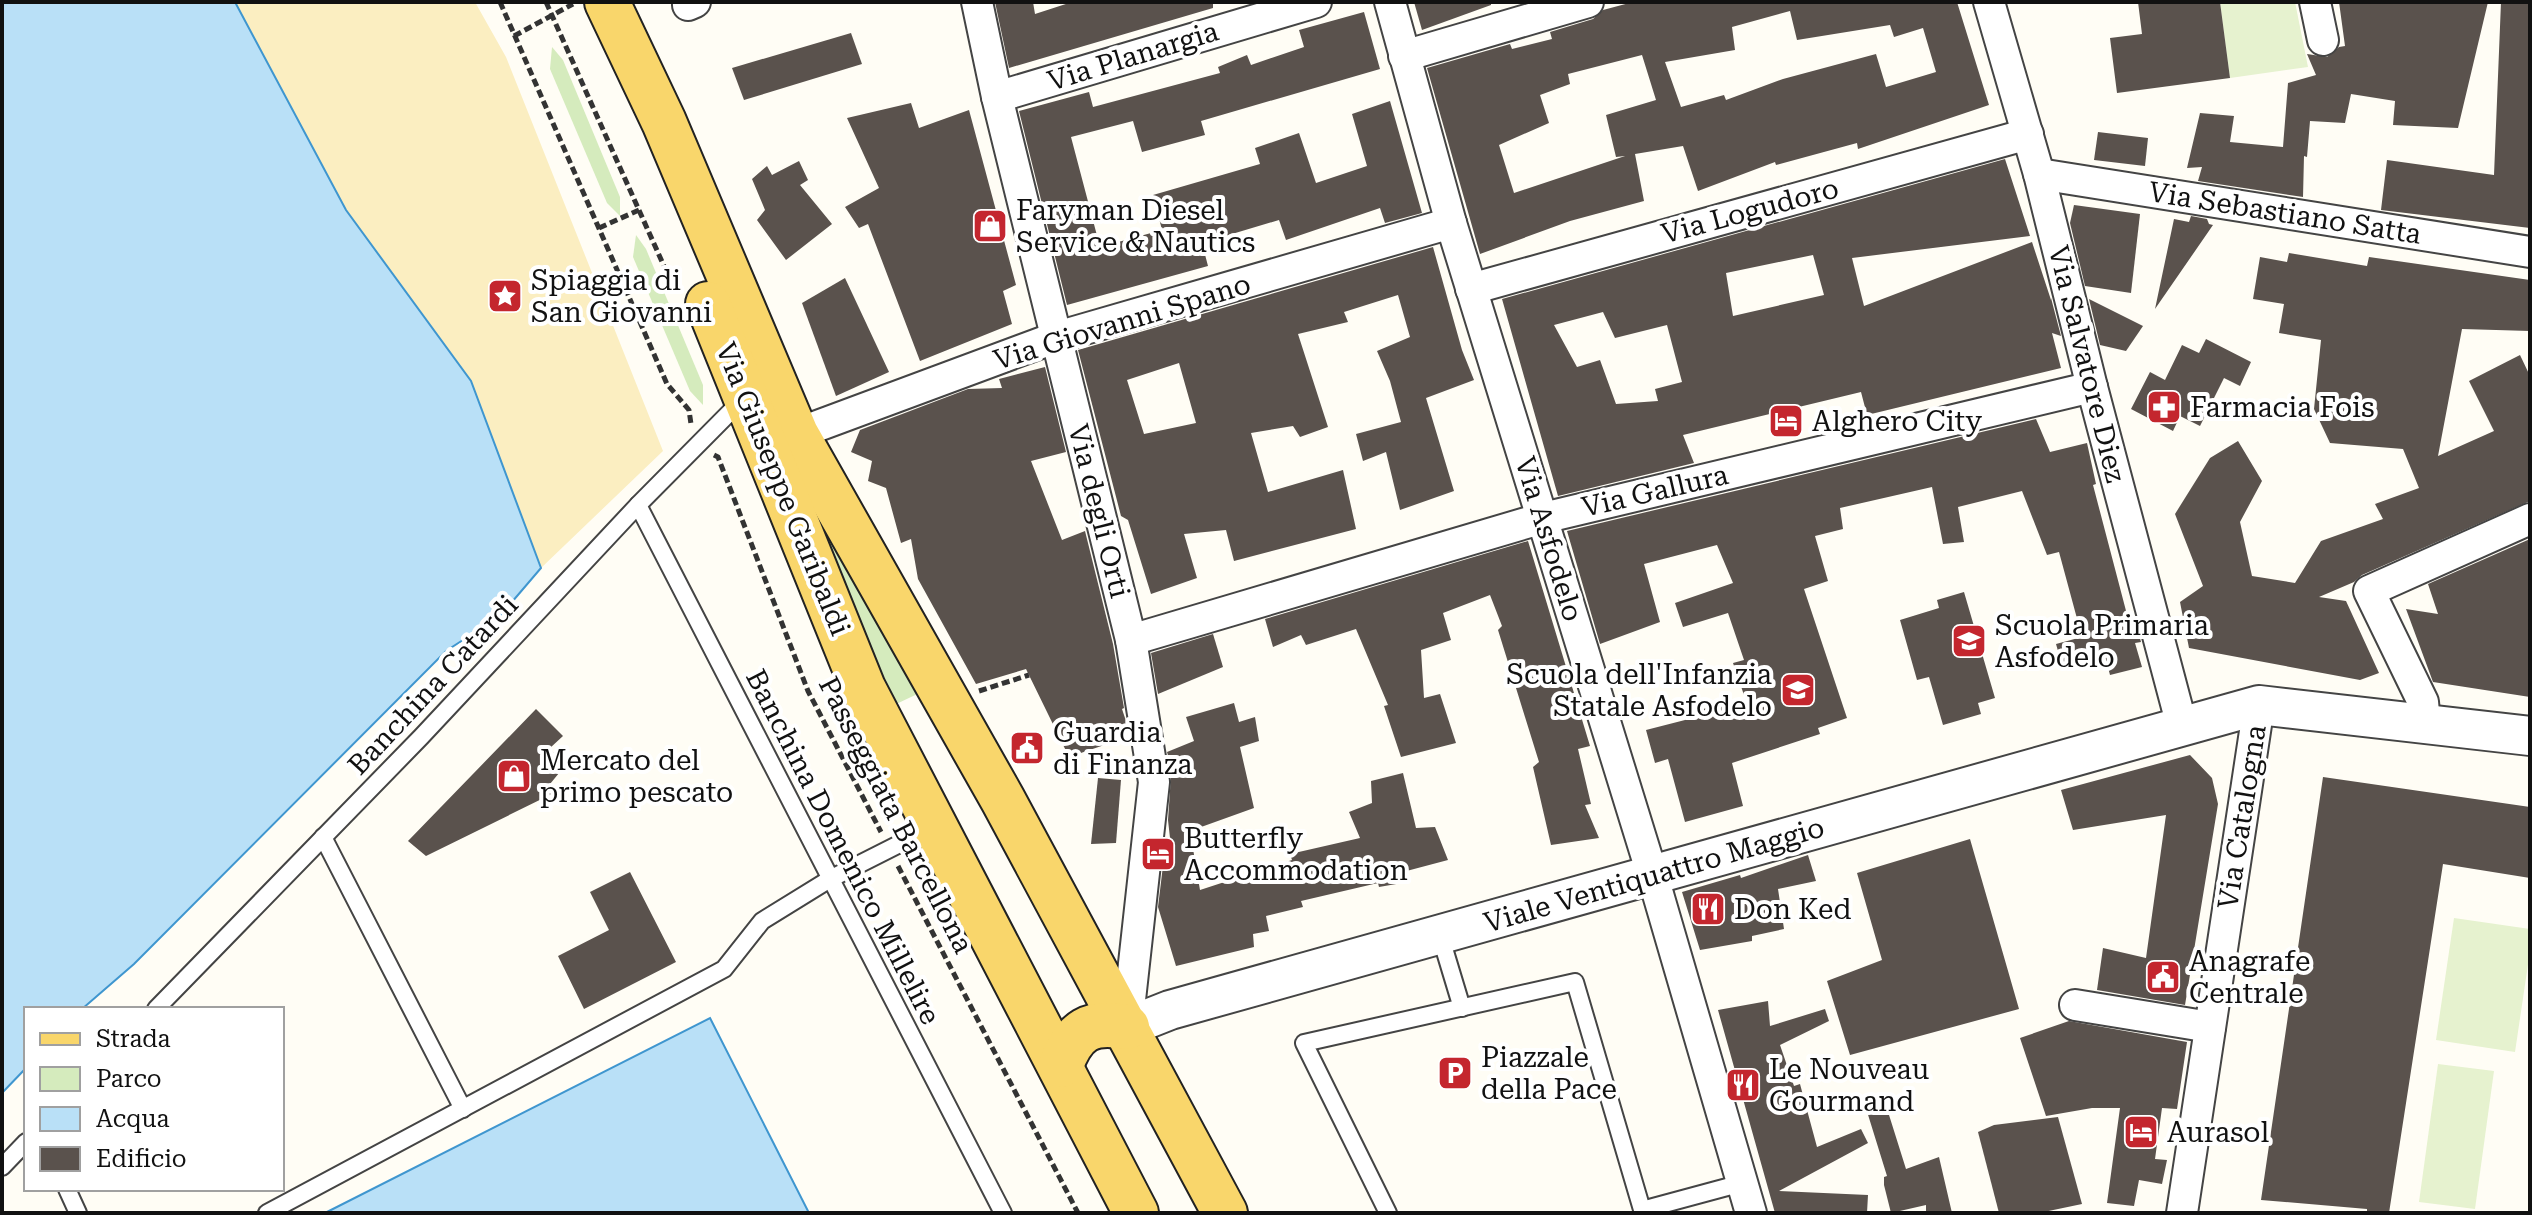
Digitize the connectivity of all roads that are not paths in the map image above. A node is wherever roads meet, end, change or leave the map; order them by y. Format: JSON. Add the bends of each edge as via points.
{"nodes":[{"id":1,"x":575,"y":2,"type":"edge"},
{"id":2,"x":607,"y":2,"type":"edge"},
{"id":3,"x":977,"y":2,"type":"edge"},
{"id":4,"x":1316,"y":2,"type":"edge"},
{"id":5,"x":1390,"y":2,"type":"edge"},
{"id":6,"x":1588,"y":2,"type":"edge"},
{"id":7,"x":1989,"y":2,"type":"edge"},
{"id":8,"x":2315,"y":2,"type":"edge"},
{"id":9,"x":2323,"y":40,"type":"dead end"},
{"id":10,"x":1404,"y":56,"type":"junction"},
{"id":11,"x":997,"y":97,"type":"junction"},
{"id":12,"x":2028,"y":134,"type":"junction"},
{"id":13,"x":2039,"y":174,"type":"junction"},
{"id":14,"x":1451,"y":223,"type":"junction"},
{"id":15,"x":2530,"y":252,"type":"edge"},
{"id":16,"x":1471,"y":289,"type":"junction"},
{"id":17,"x":1057,"y":337,"type":"junction"},
{"id":18,"x":2092,"y":387,"type":"junction"},
{"id":19,"x":761,"y":390,"type":"junction"},
{"id":20,"x":796,"y":434,"type":"junction"},
{"id":21,"x":809,"y":498,"type":"junction"},
{"id":22,"x":638,"y":505,"type":"junction"},
{"id":23,"x":1543,"y":518,"type":"junction"},
{"id":24,"x":2530,"y":519,"type":"edge"},
{"id":25,"x":1131,"y":640,"type":"junction"},
{"id":26,"x":2259,"y":705,"type":"junction"},
{"id":27,"x":2425,"y":723,"type":"junction"},
{"id":28,"x":2182,"y":726,"type":"junction"},
{"id":29,"x":2530,"y":736,"type":"edge"},
{"id":30,"x":987,"y":770,"type":"junction"},
{"id":31,"x":1008,"y":809,"type":"junction"},
{"id":32,"x":935,"y":823,"type":"junction"},
{"id":33,"x":323,"y":837,"type":"junction"},
{"id":34,"x":1653,"y":877,"type":"junction"},
{"id":35,"x":830,"y":879,"type":"junction"},
{"id":36,"x":1440,"y":935,"type":"junction"},
{"id":37,"x":2075,"y":1005,"type":"dead end"},
{"id":38,"x":158,"y":1007,"type":"edge"},
{"id":39,"x":1462,"y":1008,"type":"junction"},
{"id":40,"x":1127,"y":1027,"type":"junction"},
{"id":41,"x":2210,"y":1027,"type":"junction"},
{"id":42,"x":1061,"y":1065,"type":"junction"},
{"id":43,"x":463,"y":1109,"type":"junction"},
{"id":44,"x":24,"y":1144,"type":"edge"},
{"id":45,"x":2,"y":1167,"type":"edge"},
{"id":46,"x":1742,"y":1183,"type":"junction"},
{"id":47,"x":68,"y":1191,"type":"edge"},
{"id":48,"x":1642,"y":1212,"type":"edge"},
{"id":49,"x":78,"y":1213,"type":"edge"},
{"id":50,"x":267,"y":1213,"type":"edge"},
{"id":51,"x":1003,"y":1213,"type":"edge"},
{"id":52,"x":1136,"y":1213,"type":"edge"},
{"id":53,"x":1225,"y":1213,"type":"edge"},
{"id":54,"x":1388,"y":1213,"type":"edge"},
{"id":55,"x":1751,"y":1213,"type":"edge"},
{"id":56,"x":2182,"y":1213,"type":"edge"}],
"edges":[{"from":1,"to":19,"type":"main road","name":"Via Giuseppe Garibaldi"},
{"from":2,"to":19,"type":"main road","name":"Via Giuseppe Garibaldi","via":[[664,122]]},
{"from":3,"to":11,"type":"street","name":"Via degli Orti"},
{"from":4,"to":11,"type":"street","name":"Via Planargia"},
{"from":5,"to":10,"type":"street","name":"Via Asfodelo"},
{"from":6,"to":10,"type":"street"},
{"from":7,"to":12,"type":"street","name":"Via Salvatore Diez"},
{"from":8,"to":9,"type":"street"},
{"from":10,"to":14,"type":"street","name":"Via Asfodelo"},
{"from":11,"to":17,"type":"street","name":"Via degli Orti"},
{"from":12,"to":13,"type":"street","name":"Via Salvatore Diez"},
{"from":12,"to":16,"type":"street","name":"Via Logudoro"},
{"from":13,"to":15,"type":"street","name":"Via Sebastiano Satta"},
{"from":13,"to":18,"type":"street","name":"Via Salvatore Diez"},
{"from":14,"to":16,"type":"street","name":"Via Asfodelo"},
{"from":14,"to":17,"type":"street","name":"Via Giovanni Spano"},
{"from":16,"to":23,"type":"street","name":"Via Asfodelo"},
{"from":17,"to":20,"type":"street","name":"Via Giovanni Spano"},
{"from":17,"to":25,"type":"street","name":"Via degli Orti"},
{"from":18,"to":23,"type":"street","name":"Via Gallura"},
{"from":18,"to":28,"type":"street","name":"Via Salvatore Diez"},
{"from":19,"to":20,"type":"main road","name":"Via Giuseppe Garibaldi"},
{"from":19,"to":21,"type":"main road","name":"Via Giuseppe Garibaldi"},
{"from":19,"to":22,"type":"lane","name":"Banchina Catardi"},
{"from":20,"to":21,"type":"main road","name":"Via Giuseppe Garibaldi"},
{"from":21,"to":30,"type":"main road","name":"Via Giuseppe Garibaldi","via":[[948,701]]},
{"from":21,"to":32,"type":"main road","name":"Via Giuseppe Garibaldi","via":[[863,688]]},
{"from":22,"to":33,"type":"lane","name":"Banchina Catardi"},
{"from":22,"to":35,"type":"lane","name":"Banchina Domenico Millelire"},
{"from":23,"to":25,"type":"street","name":"Via Gallura"},
{"from":23,"to":34,"type":"street","name":"Via Asfodelo"},
{"from":24,"to":27,"type":"street","via":[[2369,591],[2423,702]]},
{"from":25,"to":40,"type":"street","name":"Via degli Orti","via":[[1154,782]]},
{"from":26,"to":27,"type":"street"},
{"from":26,"to":28,"type":"street","name":"Viale Ventiquattro Maggio"},
{"from":26,"to":41,"type":"street","name":"Via Catalogna"},
{"from":27,"to":29,"type":"street"},
{"from":28,"to":34,"type":"street","name":"Viale Ventiquattro Maggio"},
{"from":30,"to":31,"type":"main road","name":"Via Giuseppe Garibaldi"},
{"from":30,"to":32,"type":"main road","via":[[987,781],[952,804],[934,804]]},
{"from":31,"to":32,"type":"main road","via":[[990,804],[957,822],[949,833]]},
{"from":31,"to":40,"type":"main road","name":"Via Giuseppe Garibaldi"},
{"from":32,"to":35,"type":"lane"},
{"from":32,"to":42,"type":"main road","name":"Via Giuseppe Garibaldi"},
{"from":33,"to":38,"type":"lane","name":"Banchina Catardi"},
{"from":33,"to":43,"type":"lane"},
{"from":34,"to":36,"type":"street","name":"Viale Ventiquattro Maggio"},
{"from":34,"to":46,"type":"street","name":"Via Asfodelo"},
{"from":35,"to":43,"type":"lane","via":[[762,921],[724,969]]},
{"from":35,"to":51,"type":"lane","name":"Banchina Domenico Millelire"},
{"from":36,"to":39,"type":"lane"},
{"from":36,"to":40,"type":"street","name":"Viale Ventiquattro Maggio","via":[[1170,1010]]},
{"from":37,"to":41,"type":"street"},
{"from":39,"to":48,"type":"lane","via":[[1575,982]]},
{"from":39,"to":54,"type":"lane","via":[[1304,1043]]},
{"from":40,"to":42,"type":"main road","via":[[1107,1023],[1087,1028],[1069,1044]]},
{"from":40,"to":53,"type":"main road","name":"Via Giuseppe Garibaldi"},
{"from":41,"to":56,"type":"street","name":"Via Catalogna"},
{"from":42,"to":52,"type":"main road","name":"Via Giuseppe Garibaldi"},
{"from":43,"to":50,"type":"lane"},
{"from":44,"to":45,"type":"lane"},
{"from":46,"to":48,"type":"lane"},
{"from":46,"to":55,"type":"street","name":"Via Asfodelo"},
{"from":47,"to":49,"type":"lane"}]}
